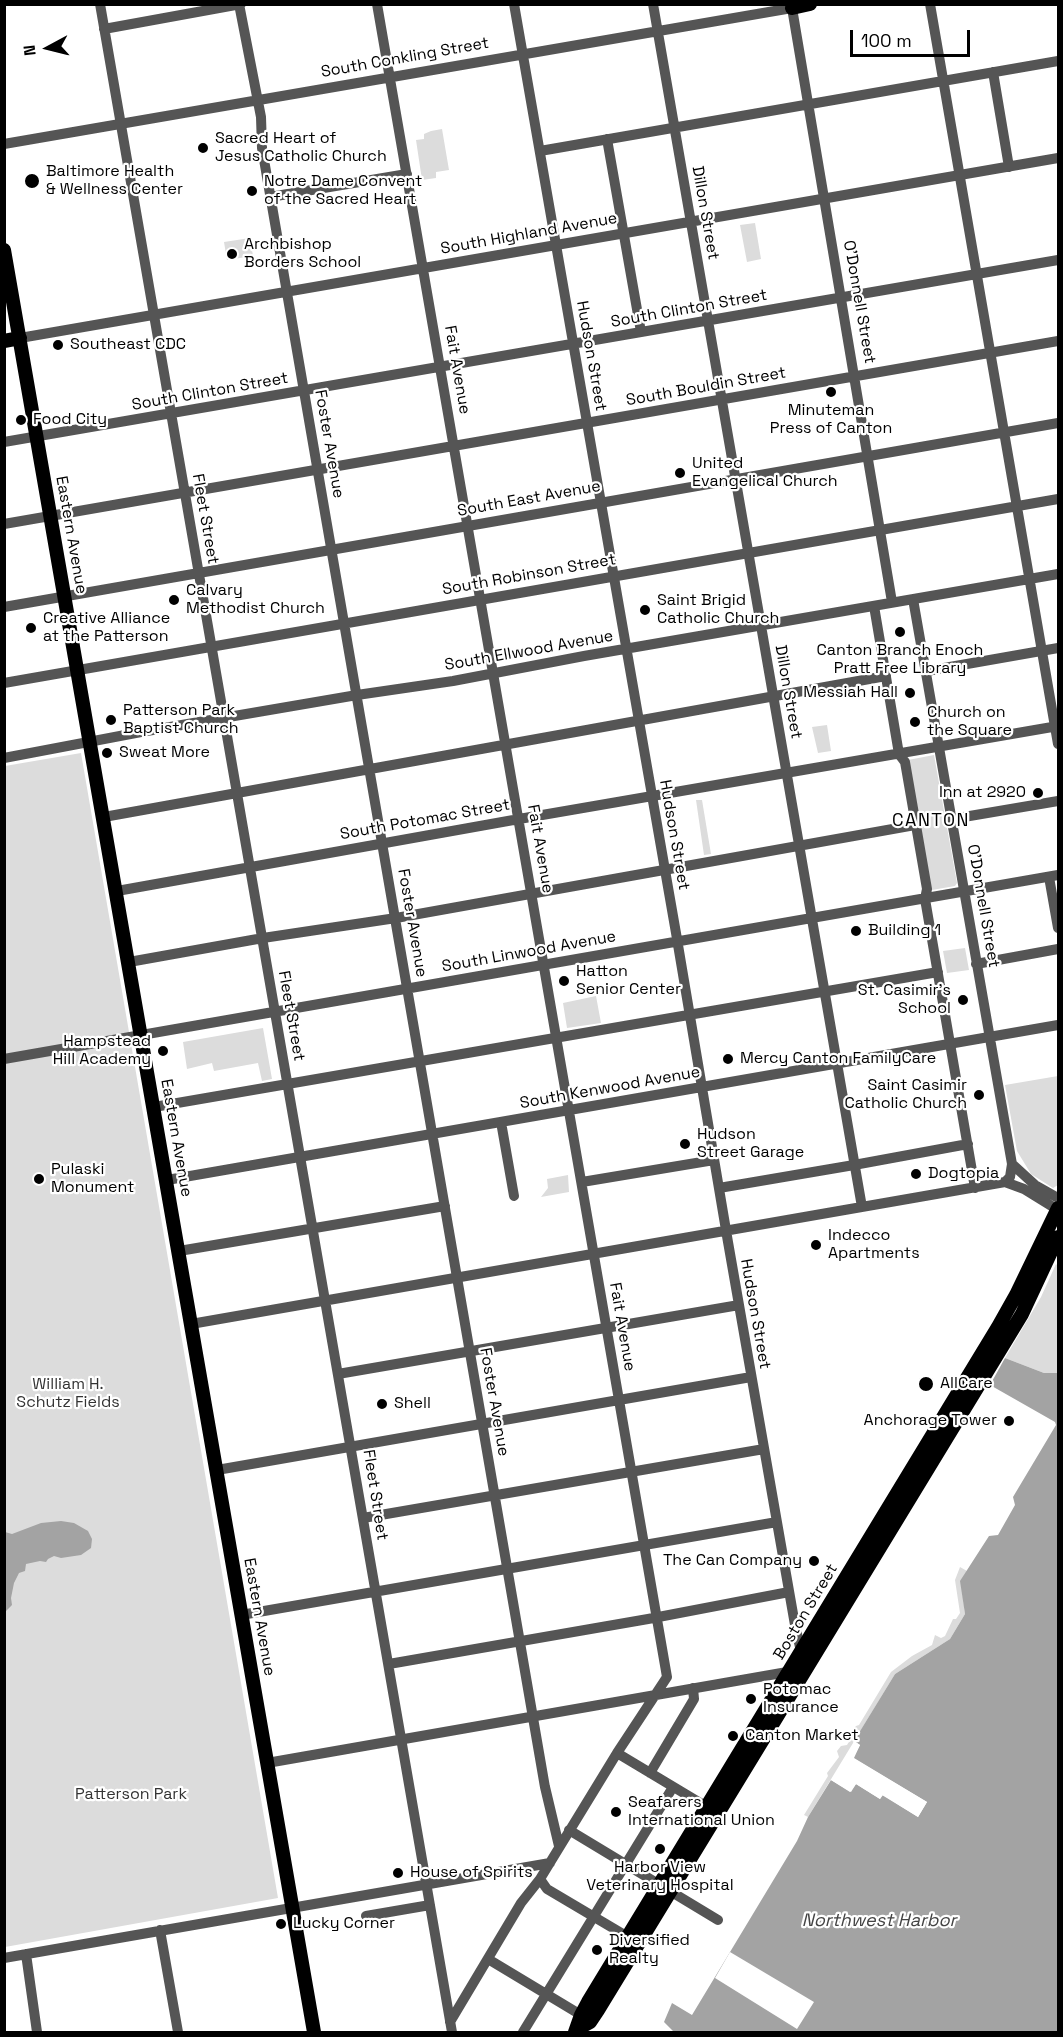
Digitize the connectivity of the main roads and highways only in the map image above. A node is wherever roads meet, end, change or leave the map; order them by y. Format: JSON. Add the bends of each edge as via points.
{"nodes":[{"id":1,"x":810,"y":4,"type":"edge"},
{"id":2,"x":792,"y":6,"type":"edge"},
{"id":3,"x":4,"y":250,"type":"edge"},
{"id":4,"x":20,"y":338,"type":"junction"},
{"id":5,"x":4,"y":341,"type":"edge"},
{"id":6,"x":1058,"y":1209,"type":"edge"},
{"id":7,"x":1059,"y":1237,"type":"edge"},
{"id":8,"x":712,"y":1811,"type":"junction"},
{"id":9,"x":665,"y":1888,"type":"junction"},
{"id":10,"x":588,"y":2023,"type":"edge"},
{"id":11,"x":576,"y":2031,"type":"edge"},
{"id":12,"x":314,"y":2032,"type":"edge"}],
"edges":[{"from":1,"to":2,"type":"main road","name":"South Conkling Street"},
{"from":3,"to":4,"type":"main road","name":"Eastern Avenue"},
{"from":4,"to":5,"type":"main road","name":"South Highland Avenue"},
{"from":4,"to":12,"type":"main road","name":"Eastern Avenue"},
{"from":6,"to":8,"type":"main road","name":"Boston Street","via":[[1007,1311],[789,1672]]},
{"from":7,"to":8,"type":"main road","name":"Boston Street","via":[[1022,1314],[739,1786]]},
{"from":8,"to":9,"type":"main road","name":"Boston Street"},
{"from":9,"to":10,"type":"main road","name":"Boston Street"},
{"from":9,"to":10,"type":"main road","name":"Boston Street","via":[[628,1937]]},
{"from":10,"to":11,"type":"main road","name":"Boston Street"}]}
